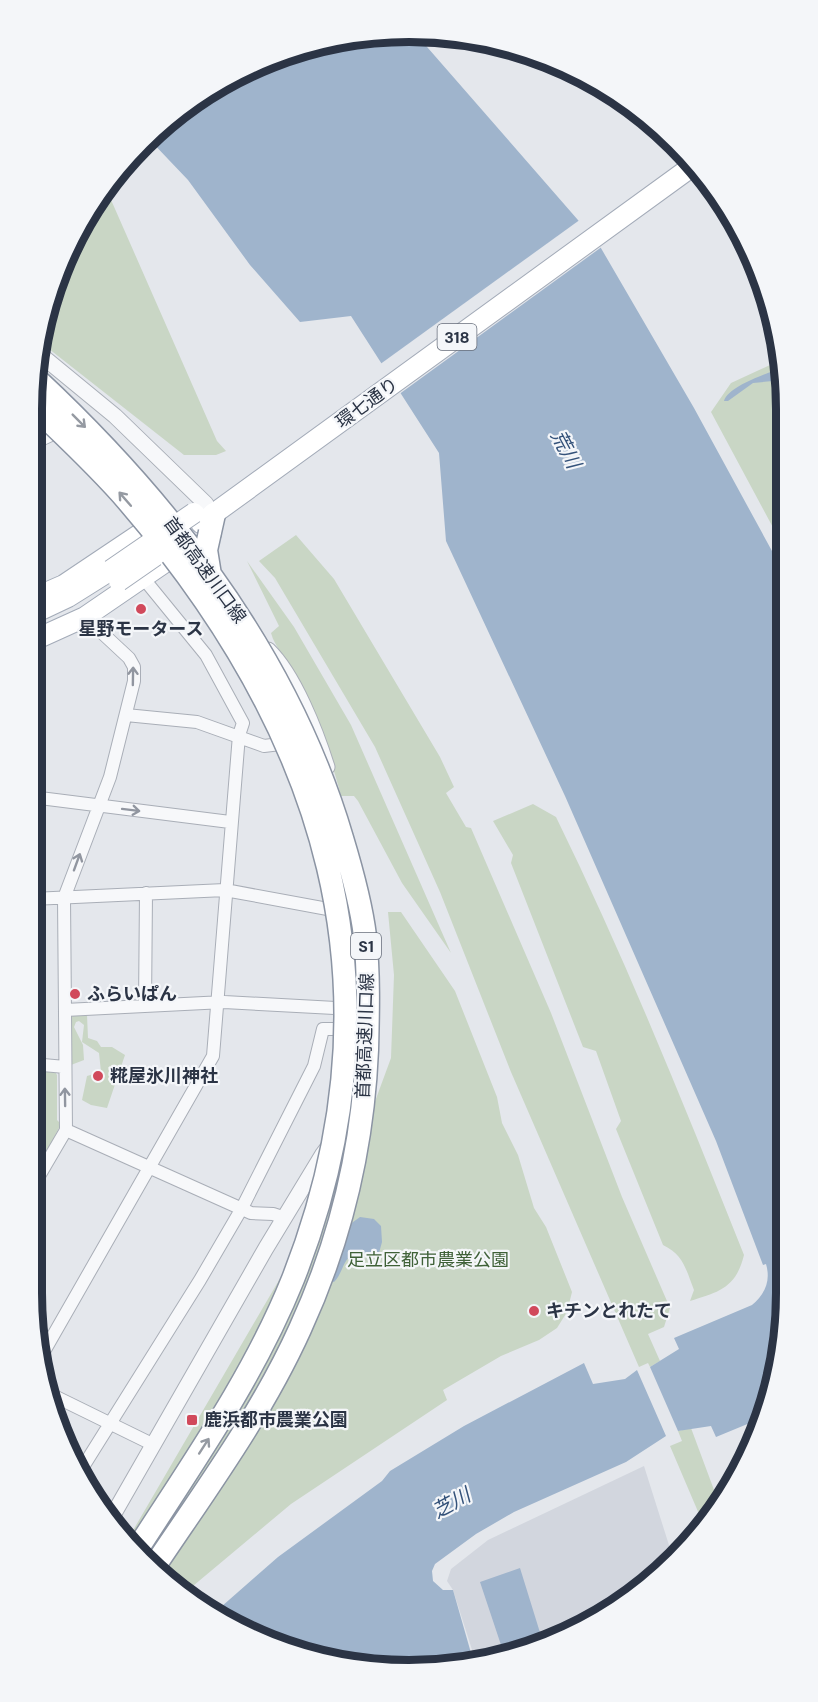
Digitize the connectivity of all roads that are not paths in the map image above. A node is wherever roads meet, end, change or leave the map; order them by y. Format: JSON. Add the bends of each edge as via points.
{"nodes":[{"id":1,"x":680,"y":161,"type":"edge"},
{"id":2,"x":687,"y":170,"type":"edge"},
{"id":3,"x":45,"y":359,"type":"edge"},
{"id":4,"x":43,"y":386,"type":"edge"},
{"id":5,"x":42,"y":414,"type":"edge"},
{"id":6,"x":51,"y":435,"type":"dead end"},
{"id":7,"x":42,"y":439,"type":"edge"},
{"id":8,"x":208,"y":514,"type":"junction"},
{"id":9,"x":158,"y":522,"type":"dead end"},
{"id":10,"x":180,"y":552,"type":"joint"},
{"id":11,"x":164,"y":564,"type":"junction"},
{"id":12,"x":115,"y":576,"type":"junction"},
{"id":13,"x":144,"y":579,"type":"junction"},
{"id":14,"x":42,"y":594,"type":"edge"},
{"id":15,"x":42,"y":609,"type":"edge"},
{"id":16,"x":85,"y":616,"type":"junction"},
{"id":17,"x":42,"y":623,"type":"edge"},
{"id":18,"x":240,"y":624,"type":"junction"},
{"id":19,"x":42,"y":636,"type":"edge"},
{"id":20,"x":126,"y":715,"type":"junction"},
{"id":21,"x":239,"y":735,"type":"junction"},
{"id":22,"x":280,"y":744,"type":"junction"},
{"id":23,"x":42,"y":798,"type":"edge"},
{"id":24,"x":98,"y":806,"type":"junction"},
{"id":25,"x":230,"y":822,"type":"junction"},
{"id":26,"x":225,"y":890,"type":"junction"},
{"id":27,"x":146,"y":893,"type":"junction"},
{"id":28,"x":42,"y":898,"type":"edge"},
{"id":29,"x":64,"y":898,"type":"junction"},
{"id":30,"x":365,"y":909,"type":"junction"},
{"id":31,"x":333,"y":910,"type":"junction"},
{"id":32,"x":355,"y":946,"type":"junction"},
{"id":33,"x":217,"y":1002,"type":"junction"},
{"id":34,"x":145,"y":1006,"type":"junction"},
{"id":35,"x":342,"y":1008,"type":"junction"},
{"id":36,"x":65,"y":1010,"type":"junction"},
{"id":37,"x":374,"y":1010,"type":"junction"},
{"id":38,"x":342,"y":1029,"type":"junction"},
{"id":39,"x":42,"y":1066,"type":"edge"},
{"id":40,"x":65,"y":1067,"type":"junction"},
{"id":41,"x":66,"y":1130,"type":"junction"},
{"id":42,"x":323,"y":1154,"type":"junction"},
{"id":43,"x":149,"y":1167,"type":"junction"},
{"id":44,"x":42,"y":1171,"type":"edge"},
{"id":45,"x":242,"y":1208,"type":"junction"},
{"id":46,"x":285,"y":1218,"type":"junction"},
{"id":47,"x":46,"y":1348,"type":"edge"},
{"id":48,"x":57,"y":1397,"type":"edge"},
{"id":49,"x":110,"y":1422,"type":"junction"},
{"id":50,"x":154,"y":1445,"type":"junction"},
{"id":51,"x":85,"y":1464,"type":"edge"},
{"id":52,"x":115,"y":1512,"type":"edge"},
{"id":53,"x":141,"y":1544,"type":"edge"},
{"id":54,"x":151,"y":1554,"type":"edge"},
{"id":55,"x":158,"y":1561,"type":"edge"}],
"edges":[{"from":1,"to":8,"type":"main road","name":"環七通り","number":"318"},
{"from":2,"to":8,"type":"main road","name":"環七通り","number":"318"},
{"from":3,"to":8,"type":"street","via":[[115,416]]},
{"from":4,"to":55,"type":"highway","name":"首都高速川口線","number":"S1","one_way":true,"bridge":true,"via":[[145,491],[186,541],[265,657],[302,726],[322,774],[354,879],[365,935],[368,999],[363,1098],[355,1156],[332,1247],[300,1329],[269,1391]]},
{"from":53,"to":5,"type":"highway","name":"首都高速川口線","number":"S1","one_way":true,"bridge":true,"via":[[248,1374],[292,1281],[327,1176],[342,1097],[345,964],[337,905],[315,813],[290,749],[254,677],[208,605],[128,501]]},
{"from":6,"to":7,"type":"street"},
{"from":8,"to":12,"type":"main road","name":"環七通り","number":"318","bridge":true},
{"from":8,"to":32,"type":"highway","bridge":true,"via":[[206,550],[211,582],[276,696],[317,789],[343,880]]},
{"from":9,"to":14,"type":"main road","via":[[64,585]]},
{"from":10,"to":11,"type":"main road"},
{"from":10,"to":18,"type":"street"},
{"from":11,"to":13,"type":"main road"},
{"from":11,"to":22,"type":"street","via":[[211,627]]},
{"from":12,"to":15,"type":"main road","name":"環七通り","number":"318"},
{"from":12,"to":17,"type":"main road","name":"環七通り","number":"318","via":[[74,610]]},
{"from":13,"to":16,"type":"main road"},
{"from":13,"to":21,"type":"street","via":[[219,675],[243,723]]},
{"from":16,"to":19,"type":"main road"},
{"from":20,"to":16,"type":"street","one_way":true,"via":[[134,667]]},
{"from":18,"to":30,"type":"street","via":[[283,668],[320,746],[354,854]]},
{"from":18,"to":32,"type":"highway","bridge":true,"via":[[299,730],[328,805],[351,887],[357,923]]},
{"from":20,"to":21,"type":"street","via":[[198,722]]},
{"from":20,"to":24,"type":"street"},
{"from":21,"to":22,"type":"street","via":[[264,746]]},
{"from":21,"to":25,"type":"street"},
{"from":22,"to":31,"type":"street","via":[[305,803]]},
{"from":23,"to":24,"type":"street"},
{"from":24,"to":25,"type":"street","one_way":true},
{"from":29,"to":24,"type":"street","one_way":true},
{"from":25,"to":26,"type":"street"},
{"from":26,"to":27,"type":"street"},
{"from":26,"to":31,"type":"street"},
{"from":26,"to":33,"type":"street"},
{"from":27,"to":29,"type":"street"},
{"from":27,"to":34,"type":"street"},
{"from":28,"to":29,"type":"street"},
{"from":29,"to":36,"type":"street"},
{"from":30,"to":31,"type":"street"},
{"from":30,"to":37,"type":"street"},
{"from":31,"to":35,"type":"street"},
{"from":32,"to":54,"type":"highway","via":[[358,997],[354,1103],[334,1203],[315,1266],[259,1386]]},
{"from":33,"to":34,"type":"street"},
{"from":33,"to":35,"type":"street"},
{"from":33,"to":43,"type":"street","via":[[213,1056]]},
{"from":34,"to":36,"type":"street"},
{"from":35,"to":37,"type":"street"},
{"from":35,"to":38,"type":"street"},
{"from":36,"to":40,"type":"street"},
{"from":37,"to":42,"type":"street","via":[[360,1085],[343,1127]]},
{"from":38,"to":42,"type":"street","via":[[338,1100]]},
{"from":38,"to":45,"type":"street","via":[[323,1029],[314,1066]]},
{"from":39,"to":40,"type":"street"},
{"from":41,"to":40,"type":"street","one_way":true},
{"from":41,"to":43,"type":"street"},
{"from":41,"to":44,"type":"street"},
{"from":42,"to":46,"type":"street"},
{"from":43,"to":45,"type":"street"},
{"from":43,"to":47,"type":"street"},
{"from":45,"to":46,"type":"street"},
{"from":45,"to":49,"type":"street"},
{"from":46,"to":50,"type":"street"},
{"from":48,"to":49,"type":"street"},
{"from":49,"to":50,"type":"street"},
{"from":49,"to":51,"type":"street"},
{"from":50,"to":52,"type":"street"}]}
